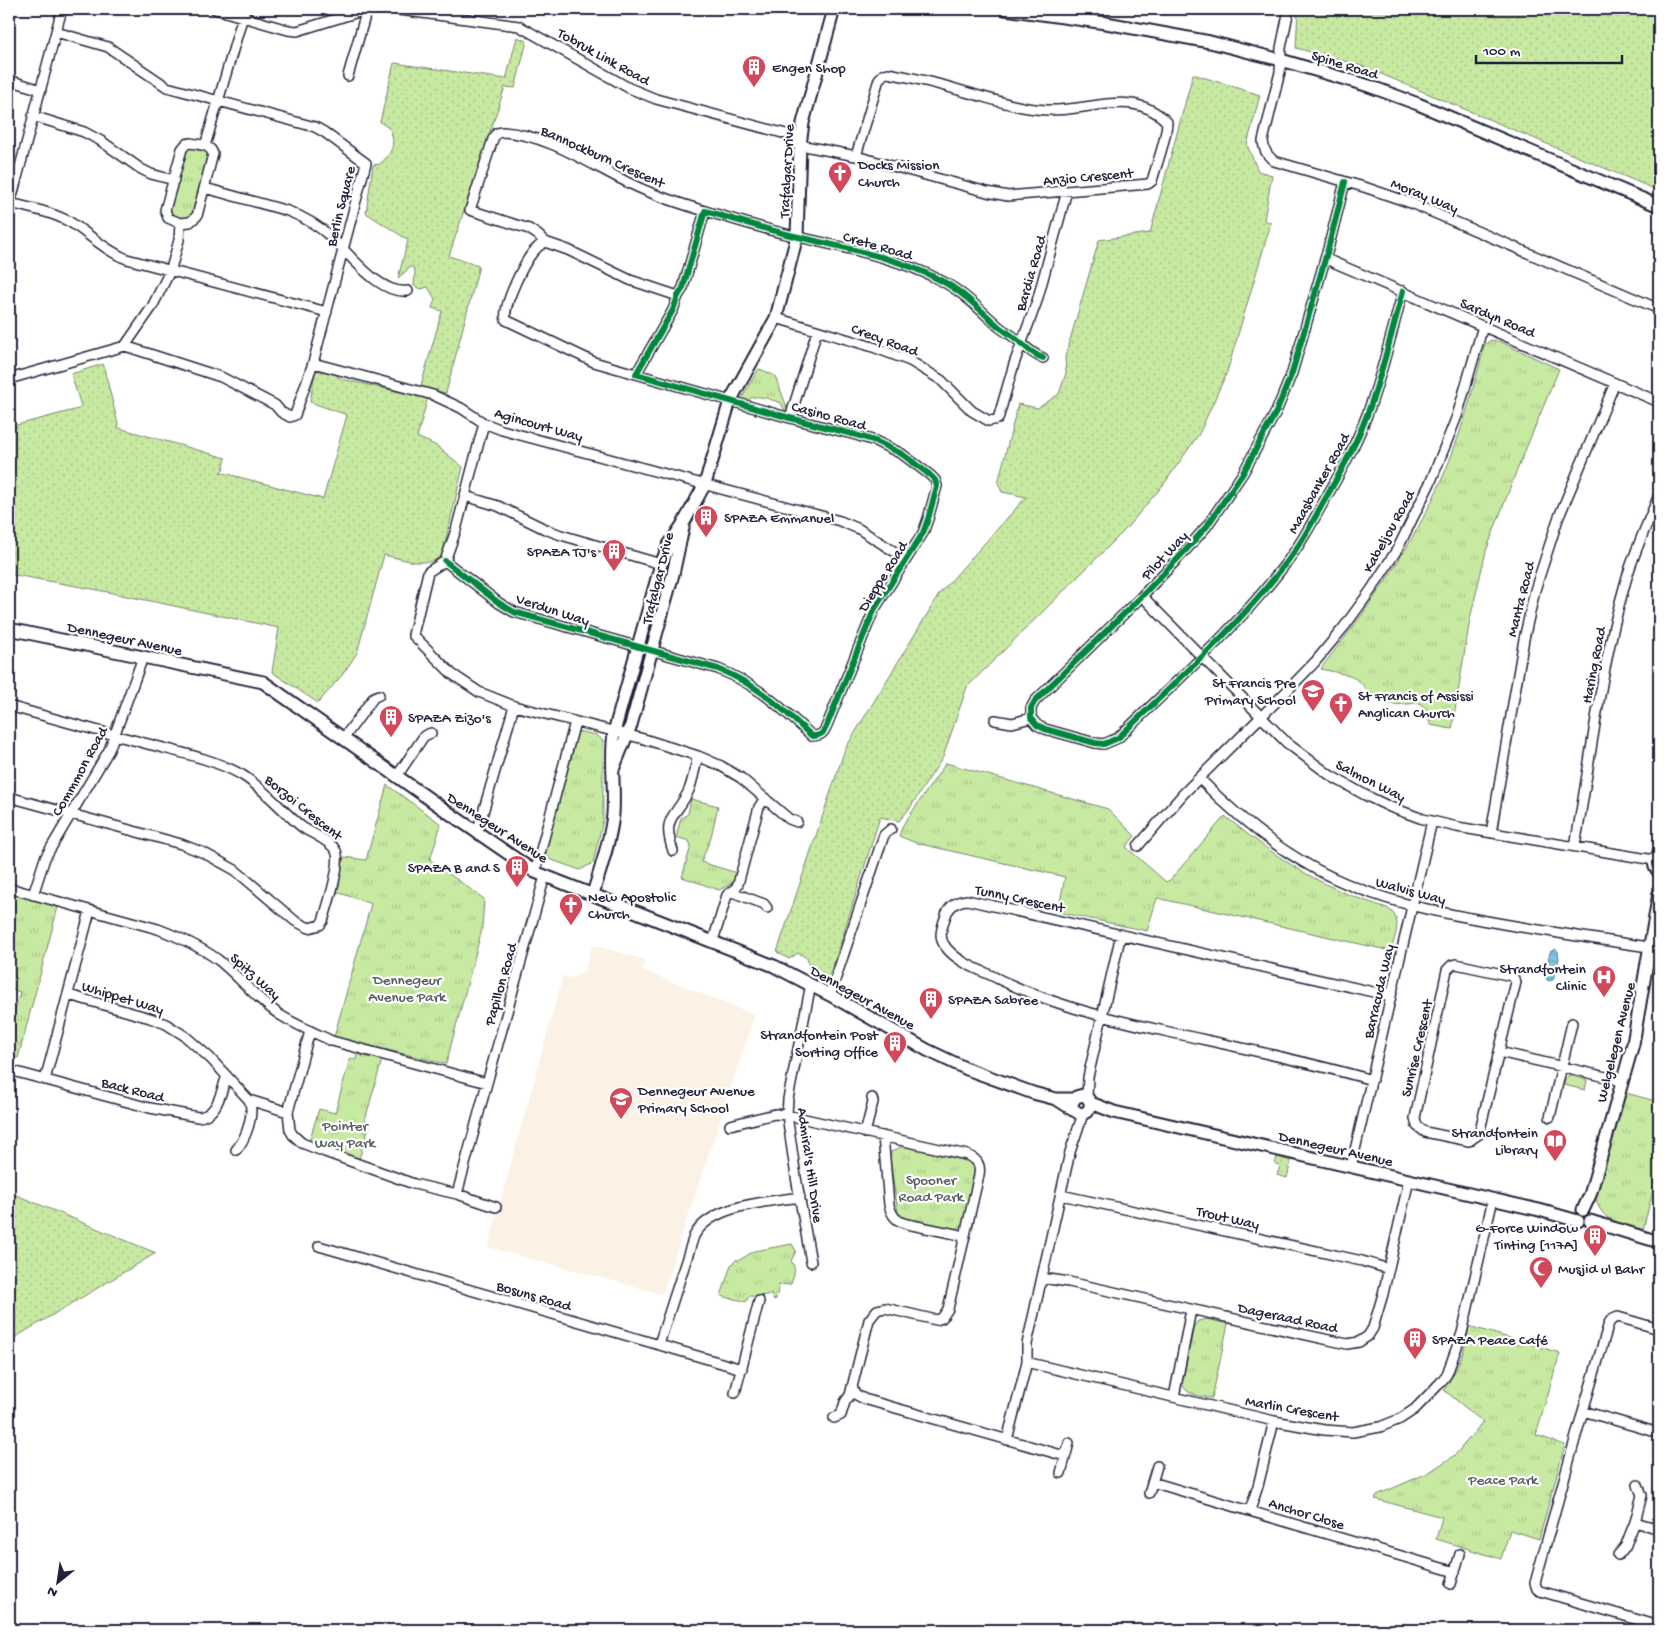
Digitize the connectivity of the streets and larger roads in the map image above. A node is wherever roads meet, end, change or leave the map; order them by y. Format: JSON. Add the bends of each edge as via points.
{"nodes":[{"id":1,"x":62,"y":9,"type":"edge"},
{"id":2,"x":215,"y":9,"type":"edge"},
{"id":3,"x":368,"y":9,"type":"edge"},
{"id":4,"x":392,"y":9,"type":"edge"},
{"id":5,"x":834,"y":9,"type":"edge"},
{"id":6,"x":1005,"y":9,"type":"edge"},
{"id":7,"x":1290,"y":9,"type":"edge"},
{"id":8,"x":243,"y":13,"type":"edge"},
{"id":9,"x":56,"y":32,"type":"junction"},
{"id":10,"x":1281,"y":60,"type":"junction"},
{"id":11,"x":348,"y":76,"type":"dead end"},
{"id":12,"x":9,"y":80,"type":"edge"},
{"id":13,"x":41,"y":90,"type":"junction"},
{"id":14,"x":218,"y":101,"type":"junction"},
{"id":15,"x":33,"y":116,"type":"junction"},
{"id":16,"x":801,"y":142,"type":"junction"},
{"id":17,"x":206,"y":146,"type":"junction"},
{"id":18,"x":856,"y":156,"type":"junction"},
{"id":19,"x":9,"y":171,"type":"edge"},
{"id":20,"x":18,"y":173,"type":"junction"},
{"id":21,"x":174,"y":180,"type":"junction"},
{"id":22,"x":1345,"y":182,"type":"junction"},
{"id":23,"x":205,"y":188,"type":"junction"},
{"id":24,"x":1067,"y":191,"type":"junction"},
{"id":25,"x":9,"y":206,"type":"edge"},
{"id":26,"x":1659,"y":206,"type":"edge"},
{"id":27,"x":705,"y":211,"type":"junction"},
{"id":28,"x":180,"y":223,"type":"junction"},
{"id":29,"x":797,"y":236,"type":"junction"},
{"id":30,"x":545,"y":242,"type":"junction"},
{"id":31,"x":343,"y":249,"type":"junction"},
{"id":32,"x":1326,"y":259,"type":"junction"},
{"id":33,"x":171,"y":269,"type":"junction"},
{"id":34,"x":408,"y":291,"type":"dead end"},
{"id":35,"x":1403,"y":292,"type":"junction"},
{"id":36,"x":678,"y":296,"type":"junction"},
{"id":37,"x":1659,"y":309,"type":"edge"},
{"id":38,"x":326,"y":312,"type":"junction"},
{"id":39,"x":776,"y":318,"type":"junction"},
{"id":40,"x":1483,"y":326,"type":"junction"},
{"id":41,"x":817,"y":330,"type":"junction"},
{"id":42,"x":1021,"y":343,"type":"junction"},
{"id":43,"x":125,"y":346,"type":"junction"},
{"id":44,"x":1043,"y":358,"type":"dead end"},
{"id":45,"x":313,"y":363,"type":"junction"},
{"id":46,"x":636,"y":374,"type":"junction"},
{"id":47,"x":9,"y":379,"type":"edge"},
{"id":48,"x":1615,"y":383,"type":"junction"},
{"id":49,"x":730,"y":401,"type":"junction"},
{"id":50,"x":1659,"y":402,"type":"edge"},
{"id":51,"x":790,"y":418,"type":"junction"},
{"id":52,"x":998,"y":419,"type":"joint"},
{"id":53,"x":484,"y":423,"type":"junction"},
{"id":54,"x":705,"y":484,"type":"junction"},
{"id":55,"x":937,"y":486,"type":"joint"},
{"id":56,"x":1659,"y":495,"type":"edge"},
{"id":57,"x":465,"y":496,"type":"junction"},
{"id":58,"x":684,"y":524,"type":"junction"},
{"id":59,"x":906,"y":559,"type":"junction"},
{"id":60,"x":445,"y":561,"type":"junction"},
{"id":61,"x":661,"y":564,"type":"junction"},
{"id":62,"x":1142,"y":596,"type":"junction"},
{"id":63,"x":9,"y":629,"type":"edge"},
{"id":64,"x":638,"y":648,"type":"junction"},
{"id":65,"x":651,"y":651,"type":"junction"},
{"id":66,"x":1202,"y":656,"type":"junction"},
{"id":67,"x":143,"y":657,"type":"junction"},
{"id":68,"x":379,"y":695,"type":"dead end"},
{"id":69,"x":9,"y":706,"type":"edge"},
{"id":70,"x":514,"y":706,"type":"junction"},
{"id":71,"x":1261,"y":717,"type":"junction"},
{"id":72,"x":1031,"y":718,"type":"junction"},
{"id":73,"x":995,"y":720,"type":"dead end"},
{"id":74,"x":575,"y":722,"type":"junction"},
{"id":75,"x":614,"y":732,"type":"junction"},
{"id":76,"x":431,"y":733,"type":"dead end"},
{"id":77,"x":823,"y":734,"type":"joint"},
{"id":78,"x":115,"y":735,"type":"junction"},
{"id":79,"x":627,"y":736,"type":"junction"},
{"id":80,"x":343,"y":738,"type":"junction"},
{"id":81,"x":698,"y":756,"type":"junction"},
{"id":82,"x":613,"y":768,"type":"junction"},
{"id":83,"x":396,"y":776,"type":"junction"},
{"id":84,"x":1199,"y":778,"type":"junction"},
{"id":85,"x":9,"y":797,"type":"edge"},
{"id":86,"x":765,"y":798,"type":"junction"},
{"id":87,"x":71,"y":815,"type":"junction"},
{"id":88,"x":1432,"y":821,"type":"junction"},
{"id":89,"x":797,"y":822,"type":"dead end"},
{"id":90,"x":890,"y":829,"type":"dead end"},
{"id":91,"x":477,"y":833,"type":"junction"},
{"id":92,"x":1491,"y":833,"type":"junction"},
{"id":93,"x":1138,"y":846,"type":"dead end"},
{"id":94,"x":1575,"y":846,"type":"junction"},
{"id":95,"x":673,"y":851,"type":"dead end"},
{"id":96,"x":1658,"y":863,"type":"edge"},
{"id":97,"x":540,"y":874,"type":"junction"},
{"id":98,"x":9,"y":888,"type":"edge"},
{"id":99,"x":732,"y":892,"type":"junction"},
{"id":100,"x":1659,"y":893,"type":"edge"},
{"id":101,"x":593,"y":894,"type":"junction"},
{"id":102,"x":33,"y":895,"type":"junction"},
{"id":103,"x":1412,"y":906,"type":"junction"},
{"id":104,"x":767,"y":908,"type":"dead end"},
{"id":105,"x":90,"y":911,"type":"junction"},
{"id":106,"x":1120,"y":934,"type":"junction"},
{"id":107,"x":713,"y":941,"type":"junction"},
{"id":108,"x":1650,"y":947,"type":"junction"},
{"id":109,"x":811,"y":984,"type":"junction"},
{"id":110,"x":69,"y":995,"type":"junction"},
{"id":111,"x":830,"y":995,"type":"junction"},
{"id":112,"x":1391,"y":996,"type":"junction"},
{"id":113,"x":1102,"y":1016,"type":"junction"},
{"id":114,"x":1572,"y":1023,"type":"dead end"},
{"id":115,"x":310,"y":1031,"type":"junction"},
{"id":116,"x":1499,"y":1052,"type":"junction"},
{"id":117,"x":1561,"y":1066,"type":"junction"},
{"id":118,"x":9,"y":1070,"type":"edge"},
{"id":119,"x":227,"y":1076,"type":"junction"},
{"id":120,"x":44,"y":1080,"type":"junction"},
{"id":121,"x":1372,"y":1080,"type":"junction"},
{"id":122,"x":1623,"y":1081,"type":"junction"},
{"id":123,"x":487,"y":1083,"type":"junction"},
{"id":124,"x":872,"y":1098,"type":"dead end"},
{"id":125,"x":249,"y":1100,"type":"junction"},
{"id":126,"x":1081,"y":1105,"type":"junction"},
{"id":127,"x":288,"y":1112,"type":"junction"},
{"id":128,"x":787,"y":1115,"type":"junction"},
{"id":129,"x":1550,"y":1117,"type":"dead end"},
{"id":130,"x":730,"y":1125,"type":"dead end"},
{"id":131,"x":865,"y":1133,"type":"junction"},
{"id":132,"x":883,"y":1136,"type":"junction"},
{"id":133,"x":236,"y":1150,"type":"dead end"},
{"id":134,"x":1351,"y":1167,"type":"junction"},
{"id":135,"x":1409,"y":1180,"type":"junction"},
{"id":136,"x":457,"y":1194,"type":"junction"},
{"id":137,"x":1061,"y":1195,"type":"junction"},
{"id":138,"x":800,"y":1197,"type":"junction"},
{"id":139,"x":1493,"y":1199,"type":"junction"},
{"id":140,"x":496,"y":1207,"type":"dead end"},
{"id":141,"x":1584,"y":1216,"type":"junction"},
{"id":142,"x":965,"y":1236,"type":"junction"},
{"id":143,"x":1659,"y":1242,"type":"edge"},
{"id":144,"x":319,"y":1246,"type":"dead end"},
{"id":145,"x":811,"y":1262,"type":"dead end"},
{"id":146,"x":1389,"y":1269,"type":"junction"},
{"id":147,"x":1042,"y":1278,"type":"junction"},
{"id":148,"x":759,"y":1301,"type":"dead end"},
{"id":149,"x":1191,"y":1310,"type":"junction"},
{"id":150,"x":1659,"y":1329,"type":"edge"},
{"id":151,"x":658,"y":1344,"type":"junction"},
{"id":152,"x":1027,"y":1361,"type":"junction"},
{"id":153,"x":742,"y":1368,"type":"junction"},
{"id":154,"x":852,"y":1386,"type":"junction"},
{"id":155,"x":735,"y":1393,"type":"dead end"},
{"id":156,"x":1174,"y":1397,"type":"junction"},
{"id":157,"x":1583,"y":1411,"type":"junction"},
{"id":158,"x":834,"y":1418,"type":"dead end"},
{"id":159,"x":1274,"y":1421,"type":"junction"},
{"id":160,"x":1659,"y":1433,"type":"edge"},
{"id":161,"x":1007,"y":1440,"type":"junction"},
{"id":162,"x":1069,"y":1443,"type":"dead end"},
{"id":163,"x":1065,"y":1456,"type":"junction"},
{"id":164,"x":1157,"y":1466,"type":"dead end"},
{"id":165,"x":1061,"y":1473,"type":"dead end"},
{"id":166,"x":1152,"y":1482,"type":"junction"},
{"id":167,"x":1638,"y":1485,"type":"dead end"},
{"id":168,"x":1149,"y":1493,"type":"dead end"},
{"id":169,"x":1250,"y":1510,"type":"junction"},
{"id":170,"x":1635,"y":1522,"type":"junction"},
{"id":171,"x":1659,"y":1529,"type":"edge"},
{"id":172,"x":1460,"y":1554,"type":"dead end"},
{"id":173,"x":1618,"y":1555,"type":"dead end"},
{"id":174,"x":1454,"y":1572,"type":"junction"},
{"id":175,"x":1451,"y":1584,"type":"dead end"},
{"id":176,"x":1659,"y":1626,"type":"edge"}],
"edges":[{"from":1,"to":9,"type":"street"},
{"from":2,"to":8,"type":"street"},
{"from":3,"to":8,"type":"street","via":[[297,31]]},
{"from":3,"to":11,"type":"street"},
{"from":4,"to":16,"type":"street","name":"Tobruk Link Road","via":[[519,26],[610,78],[656,99]]},
{"from":5,"to":16,"type":"street","name":"Trafalgar Drive","via":[[803,123]]},
{"from":6,"to":10,"type":"street","name":"Spine Road","via":[[1169,33]]},
{"from":7,"to":10,"type":"street"},
{"from":8,"to":14,"type":"street"},
{"from":9,"to":13,"type":"street"},
{"from":9,"to":14,"type":"street","name":"Berlin Square","via":[[108,47],[167,87]]},
{"from":10,"to":22,"type":"street","name":"Moray Way","via":[[1263,141],[1267,156],[1274,161]]},
{"from":10,"to":26,"type":"street","name":"Spine Road","via":[[1418,104]]},
{"from":12,"to":13,"type":"street"},
{"from":13,"to":15,"type":"street"},
{"from":14,"to":17,"type":"street"},
{"from":14,"to":31,"type":"street","name":"Berlin Square","via":[[315,127],[366,163]]},
{"from":15,"to":20,"type":"street"},
{"from":15,"to":21,"type":"street","via":[[84,132],[141,169]]},
{"from":16,"to":18,"type":"street","name":"Anzio Crescent"},
{"from":16,"to":29,"type":"street","name":"Trafalgar Drive"},
{"from":17,"to":21,"type":"street","via":[[191,143],[184,146]]},
{"from":17,"to":23,"type":"street","via":[[213,154]]},
{"from":18,"to":24,"type":"street","name":"Anzio Crescent","via":[[1001,195]]},
{"from":18,"to":24,"type":"street","name":"Anzio Crescent","via":[[879,78],[888,72],[1032,109],[1135,104],[1159,114],[1167,122],[1152,181],[1148,184]]},
{"from":19,"to":20,"type":"street"},
{"from":20,"to":25,"type":"street"},
{"from":21,"to":28,"type":"street","via":[[165,210],[173,221]]},
{"from":22,"to":32,"type":"street","name":"Pilot Way"},
{"from":22,"to":37,"type":"street","name":"Moray Way","via":[[1411,203]]},
{"from":23,"to":28,"type":"street","via":[[196,218]]},
{"from":23,"to":31,"type":"street","via":[[300,215],[331,236]]},
{"from":24,"to":42,"type":"street","name":"Bardia Road","via":[[1037,301]]},
{"from":25,"to":33,"type":"street","via":[[59,216],[121,256]]},
{"from":27,"to":29,"type":"street","name":"Crete Road"},
{"from":27,"to":30,"type":"street","name":"Bannockburn Crescent","via":[[663,198],[539,140],[510,132],[497,133],[470,210],[529,229]]},
{"from":27,"to":36,"type":"street","via":[[687,277]]},
{"from":28,"to":33,"type":"street"},
{"from":29,"to":39,"type":"street","name":"Trafalgar Drive"},
{"from":29,"to":42,"type":"street","name":"Crete Road","via":[[904,264],[931,276],[963,294]]},
{"from":30,"to":36,"type":"street","name":"Bannockburn Crescent","via":[[630,280]]},
{"from":30,"to":46,"type":"street","name":"Casino Road","via":[[535,249],[520,275],[506,309],[506,320],[594,362]]},
{"from":31,"to":34,"type":"street","via":[[381,282],[400,292]]},
{"from":31,"to":38,"type":"street","name":"Berlin Square"},
{"from":32,"to":35,"type":"street","name":"Sardyn Road"},
{"from":32,"to":62,"type":"street","name":"Pilot Way","via":[[1292,373],[1259,446],[1207,526]]},
{"from":33,"to":38,"type":"street"},
{"from":33,"to":43,"type":"street","via":[[152,307]]},
{"from":35,"to":40,"type":"street","name":"Sardyn Road"},
{"from":35,"to":66,"type":"street","name":"Maasbanker Road","via":[[1372,402],[1344,467],[1304,538],[1284,566]]},
{"from":36,"to":46,"type":"street"},
{"from":38,"to":45,"type":"street","name":"Berlin Square"},
{"from":39,"to":41,"type":"street","name":"Crecy Road"},
{"from":39,"to":49,"type":"street","name":"Trafalgar Drive"},
{"from":40,"to":48,"type":"street","name":"Sardyn Road"},
{"from":40,"to":71,"type":"street","name":"Kabeljou Road","via":[[1443,454],[1398,548],[1344,627]]},
{"from":41,"to":51,"type":"street"},
{"from":41,"to":52,"type":"street","name":"Crecy Road","via":[[910,361],[941,380],[972,412],[989,421]]},
{"from":42,"to":44,"type":"street","name":"Crete Road"},
{"from":42,"to":52,"type":"street","name":"Bardia Road"},
{"from":43,"to":45,"type":"street","name":"Berlin Square","via":[[221,377],[275,405],[290,417],[297,414]]},
{"from":43,"to":47,"type":"street"},
{"from":45,"to":53,"type":"street","name":"Agincourt Way","via":[[433,395]]},
{"from":46,"to":49,"type":"street","name":"Casino Road"},
{"from":48,"to":50,"type":"street","name":"Sardyn Road"},
{"from":48,"to":92,"type":"street","name":"Manta Road","via":[[1558,519],[1535,590]]},
{"from":49,"to":51,"type":"street","name":"Casino Road"},
{"from":49,"to":54,"type":"street","name":"Trafalgar Drive"},
{"from":51,"to":55,"type":"street","name":"Casino Road","via":[[875,441],[908,458],[930,475]]},
{"from":53,"to":54,"type":"street","name":"Agincourt Way"},
{"from":53,"to":57,"type":"street"},
{"from":54,"to":58,"type":"street","name":"Trafalgar Drive"},
{"from":54,"to":59,"type":"street","name":"Agincourt Way","via":[[840,521],[859,529]]},
{"from":55,"to":59,"type":"street","name":"Dieppe Road","via":[[923,533]]},
{"from":56,"to":94,"type":"street","name":"Haring Road","via":[[1620,601]]},
{"from":57,"to":60,"type":"street"},
{"from":57,"to":61,"type":"street","via":[[498,506],[561,535]]},
{"from":58,"to":61,"type":"street","name":"Trafalgar Drive","via":[[669,545]]},
{"from":58,"to":65,"type":"street","name":"Trafalgar Drive"},
{"from":59,"to":77,"type":"street","name":"Dieppe Road","via":[[869,620]]},
{"from":60,"to":64,"type":"street","name":"Verdun Way","via":[[514,612]]},
{"from":60,"to":70,"type":"street","via":[[428,572],[413,635],[452,674],[479,692]]},
{"from":61,"to":64,"type":"street","name":"Trafalgar Drive"},
{"from":62,"to":66,"type":"street","name":"Salmon Way"},
{"from":62,"to":72,"type":"street","name":"Pilot Way","via":[[1043,692],[1031,708]]},
{"from":63,"to":67,"type":"street","name":"Dennegeur Avenue"},
{"from":64,"to":65,"type":"street","name":"Verdun Way"},
{"from":64,"to":75,"type":"street","name":"Trafalgar Drive"},
{"from":65,"to":77,"type":"street","name":"Verdun Way","via":[[718,670],[753,685],[812,736]]},
{"from":65,"to":79,"type":"street","name":"Trafalgar Drive"},
{"from":66,"to":71,"type":"street","name":"Salmon Way"},
{"from":66,"to":72,"type":"street","via":[[1118,738],[1110,742],[1095,743],[1045,729]]},
{"from":67,"to":78,"type":"street","name":"Commmon Road"},
{"from":67,"to":80,"type":"street","name":"Dennegeur Avenue","via":[[263,682]]},
{"from":68,"to":80,"type":"street","via":[[374,697]]},
{"from":69,"to":78,"type":"street","name":"Borzoi Crescent"},
{"from":70,"to":74,"type":"street"},
{"from":70,"to":91,"type":"street"},
{"from":71,"to":84,"type":"street","name":"Kabeljou Road"},
{"from":71,"to":88,"type":"street","name":"Salmon Way","via":[[1287,743],[1331,776],[1390,807]]},
{"from":72,"to":73,"type":"street","via":[[1012,723]]},
{"from":74,"to":75,"type":"street"},
{"from":74,"to":97,"type":"street","name":"Papillon Road"},
{"from":75,"to":79,"type":"street"},
{"from":75,"to":82,"type":"street","name":"Trafalgar Drive"},
{"from":76,"to":83,"type":"street","via":[[424,736]]},
{"from":78,"to":87,"type":"street","name":"Commmon Road"},
{"from":78,"to":87,"type":"street","name":"Borzoi Crescent","via":[[192,756],[241,775],[304,828],[330,845],[337,852],[338,860],[323,921],[309,928],[295,922],[235,870],[204,853]]},
{"from":79,"to":81,"type":"street"},
{"from":79,"to":82,"type":"street","name":"Trafalgar Drive"},
{"from":80,"to":83,"type":"street","name":"Dennegeur Avenue"},
{"from":81,"to":86,"type":"street","via":[[741,778]]},
{"from":81,"to":95,"type":"street","via":[[690,789],[670,822],[668,837]]},
{"from":82,"to":101,"type":"street","name":"Trafalgar Drive","via":[[611,826]]},
{"from":83,"to":91,"type":"street","name":"Dennegeur Avenue"},
{"from":84,"to":93,"type":"street","name":"Kabeljou Road"},
{"from":84,"to":103,"type":"street","name":"Walvis Way","via":[[1244,821],[1313,868],[1356,888]]},
{"from":85,"to":87,"type":"street","name":"Borzoi Crescent"},
{"from":86,"to":89,"type":"street"},
{"from":86,"to":99,"type":"street","via":[[759,807],[738,884]]},
{"from":87,"to":102,"type":"street","name":"Commmon Road","via":[[42,864]]},
{"from":88,"to":92,"type":"street","name":"Salmon Way"},
{"from":88,"to":103,"type":"street","name":"Barracuda Way"},
{"from":90,"to":111,"type":"street","via":[[884,835]]},
{"from":91,"to":97,"type":"street","name":"Dennegeur Avenue"},
{"from":92,"to":94,"type":"street","name":"Salmon Way"},
{"from":94,"to":96,"type":"street","name":"Salmon Way"},
{"from":97,"to":101,"type":"street","name":"Dennegeur Avenue"},
{"from":97,"to":123,"type":"street","name":"Papillon Road"},
{"from":98,"to":102,"type":"street","name":"Spitz Way"},
{"from":99,"to":104,"type":"street"},
{"from":99,"to":107,"type":"street","via":[[725,900]]},
{"from":100,"to":108,"type":"street","name":"Welgelegen Avenue"},
{"from":101,"to":107,"type":"street","name":"Dennegeur Avenue"},
{"from":102,"to":105,"type":"street","name":"Spitz Way"},
{"from":103,"to":108,"type":"street","name":"Walvis Way"},
{"from":103,"to":112,"type":"street","name":"Barracuda Way"},
{"from":105,"to":110,"type":"street"},
{"from":105,"to":115,"type":"street","name":"Spitz Way","via":[[181,938],[216,959],[281,1015]]},
{"from":106,"to":112,"type":"street","name":"Tunny Crescent"},
{"from":106,"to":113,"type":"street"},
{"from":106,"to":113,"type":"street","name":"Tunny Crescent","via":[[967,900],[951,907],[941,931],[941,939],[948,950],[969,965],[1029,993]]},
{"from":107,"to":109,"type":"street","name":"Dennegeur Avenue"},
{"from":108,"to":122,"type":"street","name":"Welgelegen Avenue"},
{"from":109,"to":111,"type":"street","name":"Dennegeur Avenue"},
{"from":109,"to":128,"type":"street","name":"Admiral's Hill Drive"},
{"from":110,"to":119,"type":"street","name":"Whippet Way","via":[[166,1024],[210,1058]]},
{"from":110,"to":120,"type":"street"},
{"from":111,"to":126,"type":"street","name":"Dennegeur Avenue","via":[[967,1070]]},
{"from":112,"to":121,"type":"street","name":"Barracuda Way"},
{"from":113,"to":121,"type":"street","name":"Tunny Crescent"},
{"from":113,"to":126,"type":"street"},
{"from":114,"to":117,"type":"street"},
{"from":115,"to":123,"type":"street","name":"Spitz Way","via":[[332,1041]]},
{"from":115,"to":127,"type":"street"},
{"from":116,"to":116,"type":"street","name":"Sunrise Crescent","via":[[1476,1138],[1469,1141],[1426,1132],[1418,1126],[1414,1118],[1448,970],[1452,965],[1512,976],[1515,980]]},
{"from":116,"to":117,"type":"street"},
{"from":117,"to":122,"type":"street"},
{"from":117,"to":129,"type":"street"},
{"from":118,"to":120,"type":"street","name":"Back Road"},
{"from":119,"to":120,"type":"street","name":"Back Road","via":[[214,1110],[198,1117]]},
{"from":119,"to":125,"type":"street","name":"Whippet Way"},
{"from":121,"to":134,"type":"street","name":"Barracuda Way"},
{"from":122,"to":141,"type":"street","name":"Welgelegen Avenue"},
{"from":123,"to":136,"type":"street","name":"Papillon Road"},
{"from":124,"to":131,"type":"street"},
{"from":125,"to":127,"type":"street"},
{"from":125,"to":133,"type":"street","via":[[251,1111],[241,1144]]},
{"from":126,"to":134,"type":"street","name":"Dennegeur Avenue"},
{"from":126,"to":137,"type":"street"},
{"from":127,"to":136,"type":"street","via":[[290,1130],[308,1146],[414,1184]]},
{"from":128,"to":130,"type":"street","via":[[775,1114]]},
{"from":128,"to":131,"type":"street"},
{"from":128,"to":138,"type":"street","name":"Admiral's Hill Drive"},
{"from":131,"to":132,"type":"street"},
{"from":132,"to":142,"type":"street","via":[[892,1215],[900,1222]]},
{"from":132,"to":142,"type":"street","via":[[967,1155],[976,1160],[980,1168]]},
{"from":134,"to":135,"type":"street","name":"Dennegeur Avenue"},
{"from":135,"to":139,"type":"street","name":"Dennegeur Avenue"},
{"from":135,"to":146,"type":"street","name":"Dageraad Road"},
{"from":136,"to":140,"type":"street"},
{"from":137,"to":146,"type":"street","name":"Trout Way"},
{"from":137,"to":147,"type":"street"},
{"from":138,"to":145,"type":"street","name":"Admiral's Hill Drive"},
{"from":138,"to":151,"type":"street","via":[[732,1210],[705,1222],[694,1236]]},
{"from":139,"to":141,"type":"street","name":"Dennegeur Avenue","via":[[1560,1215]]},
{"from":139,"to":159,"type":"street","name":"Marlin Crescent","via":[[1457,1347],[1447,1374],[1415,1409],[1380,1427],[1353,1432]]},
{"from":141,"to":143,"type":"street","name":"Dennegeur Avenue"},
{"from":142,"to":154,"type":"street","via":[[951,1301],[942,1318],[931,1319],[885,1308],[877,1310],[870,1320]]},
{"from":144,"to":151,"type":"street","name":"Bosuns Road"},
{"from":146,"to":149,"type":"street","name":"Dageraad Road","via":[[1373,1328],[1359,1342],[1347,1344]]},
{"from":147,"to":149,"type":"street","name":"Dageraad Road"},
{"from":147,"to":152,"type":"street","via":[[1027,1344]]},
{"from":148,"to":153,"type":"street"},
{"from":149,"to":156,"type":"street"},
{"from":150,"to":157,"type":"street","via":[[1618,1317],[1608,1323]]},
{"from":151,"to":153,"type":"street","name":"Bosuns Road"},
{"from":152,"to":156,"type":"street","name":"Marlin Crescent"},
{"from":152,"to":161,"type":"street"},
{"from":153,"to":155,"type":"street"},
{"from":154,"to":158,"type":"street","via":[[841,1415]]},
{"from":154,"to":161,"type":"street","via":[[855,1394],[864,1399]]},
{"from":156,"to":159,"type":"street","name":"Marlin Crescent"},
{"from":157,"to":160,"type":"street"},
{"from":157,"to":176,"type":"street","via":[[1535,1586],[1540,1591]]},
{"from":159,"to":169,"type":"street"},
{"from":161,"to":163,"type":"street"},
{"from":162,"to":163,"type":"street"},
{"from":163,"to":165,"type":"street"},
{"from":164,"to":166,"type":"street"},
{"from":166,"to":168,"type":"street"},
{"from":166,"to":169,"type":"street","name":"Anchor Close"},
{"from":167,"to":170,"type":"street","via":[[1642,1495]]},
{"from":169,"to":174,"type":"street","name":"Anchor Close"},
{"from":170,"to":171,"type":"street"},
{"from":170,"to":173,"type":"street","via":[[1625,1547]]},
{"from":172,"to":174,"type":"street"},
{"from":174,"to":175,"type":"street"}]}
